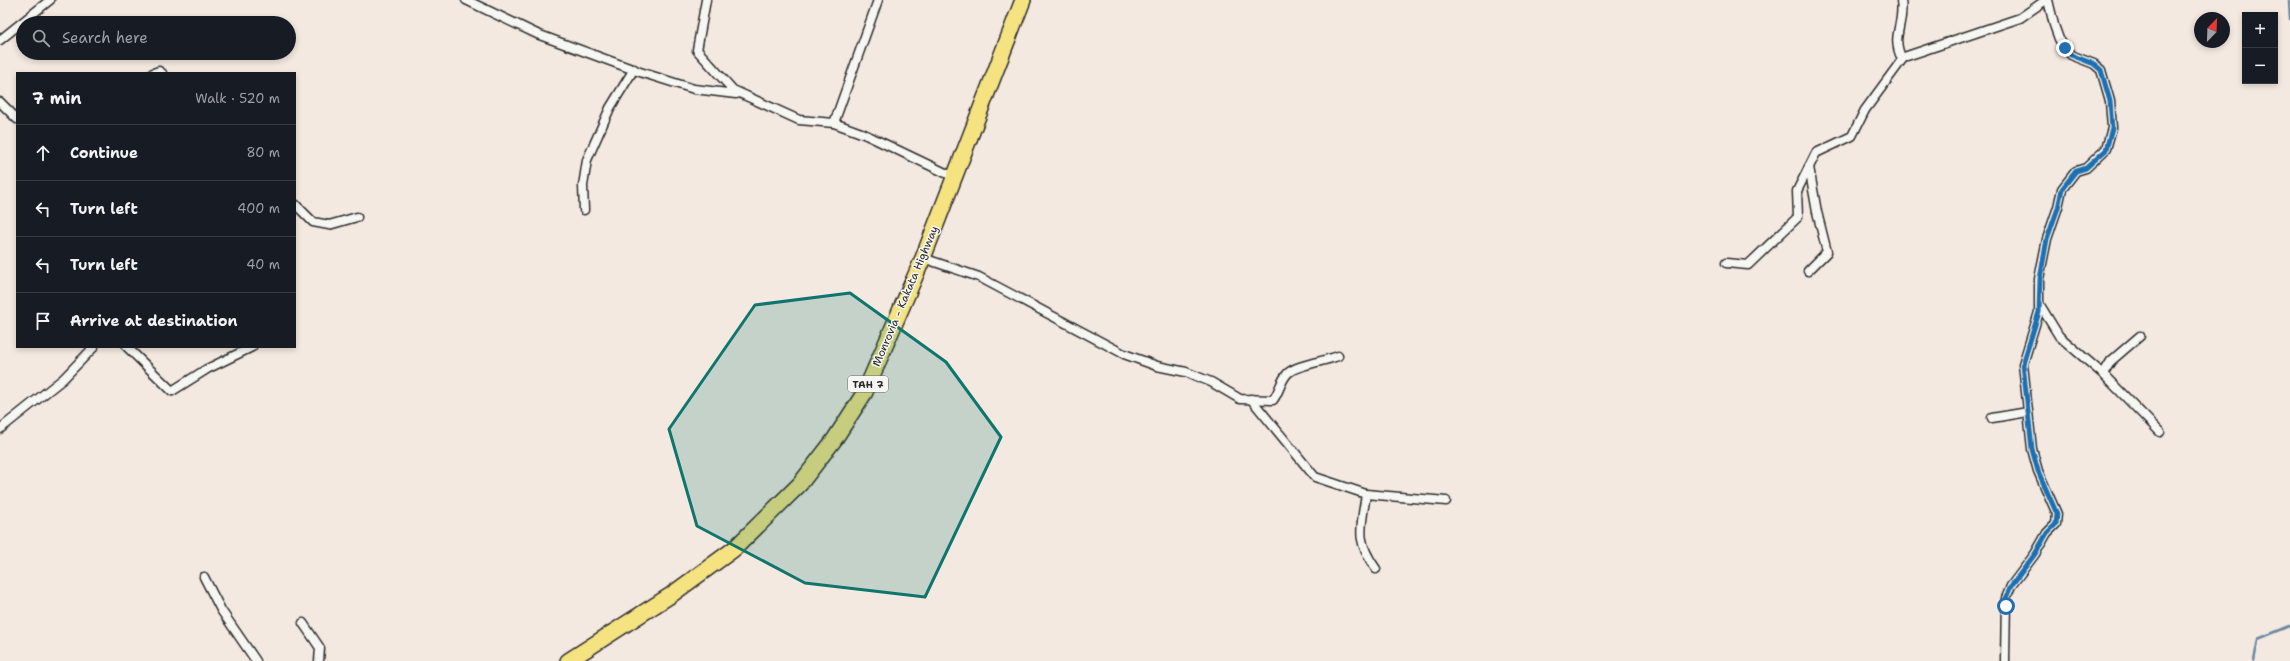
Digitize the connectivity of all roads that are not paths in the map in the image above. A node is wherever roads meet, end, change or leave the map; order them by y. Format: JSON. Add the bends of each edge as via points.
{"nodes":[{"id":1,"x":50,"y":0,"type":"edge"},
{"id":2,"x":466,"y":0,"type":"edge"},
{"id":3,"x":706,"y":0,"type":"edge"},
{"id":4,"x":878,"y":0,"type":"edge"},
{"id":5,"x":1022,"y":0,"type":"edge"},
{"id":6,"x":1901,"y":0,"type":"edge"},
{"id":7,"x":2047,"y":0,"type":"edge"},
{"id":8,"x":30,"y":16,"type":"edge"},
{"id":9,"x":16,"y":27,"type":"edge"},
{"id":10,"x":0,"y":40,"type":"edge"},
{"id":11,"x":1902,"y":59,"type":"junction"},
{"id":12,"x":634,"y":69,"type":"junction"},
{"id":13,"x":736,"y":94,"type":"dead end"},
{"id":14,"x":0,"y":102,"type":"edge"},
{"id":15,"x":16,"y":118,"type":"edge"},
{"id":16,"x":834,"y":123,"type":"junction"},
{"id":17,"x":1809,"y":167,"type":"junction"},
{"id":18,"x":954,"y":177,"type":"junction"},
{"id":19,"x":296,"y":205,"type":"edge"},
{"id":20,"x":584,"y":210,"type":"dead end"},
{"id":21,"x":357,"y":217,"type":"dead end"},
{"id":22,"x":923,"y":258,"type":"junction"},
{"id":23,"x":1726,"y":263,"type":"dead end"},
{"id":24,"x":1808,"y":271,"type":"dead end"},
{"id":25,"x":2040,"y":305,"type":"junction"},
{"id":26,"x":2140,"y":336,"type":"dead end"},
{"id":27,"x":93,"y":348,"type":"edge"},
{"id":28,"x":128,"y":348,"type":"edge"},
{"id":29,"x":250,"y":348,"type":"edge"},
{"id":30,"x":1338,"y":356,"type":"dead end"},
{"id":31,"x":2103,"y":374,"type":"junction"},
{"id":32,"x":1251,"y":399,"type":"junction"},
{"id":33,"x":2028,"y":412,"type":"junction"},
{"id":34,"x":1992,"y":418,"type":"dead end"},
{"id":35,"x":0,"y":429,"type":"edge"},
{"id":36,"x":2160,"y":432,"type":"dead end"},
{"id":37,"x":1366,"y":494,"type":"junction"},
{"id":38,"x":1446,"y":501,"type":"dead end"},
{"id":39,"x":1376,"y":570,"type":"dead end"},
{"id":40,"x":204,"y":577,"type":"dead end"},
{"id":41,"x":303,"y":623,"type":"dead end"},
{"id":42,"x":256,"y":661,"type":"edge"},
{"id":43,"x":319,"y":661,"type":"edge"},
{"id":44,"x":568,"y":661,"type":"edge"},
{"id":45,"x":2005,"y":661,"type":"edge"}],
"edges":[{"from":1,"to":8,"type":"street"},
{"from":2,"to":12,"type":"street","via":[[537,34]]},
{"from":3,"to":16,"type":"street","via":[[697,50],[733,90],[798,120]]},
{"from":4,"to":16,"type":"street"},
{"from":5,"to":18,"type":"highway","name":"Monrovia - Kakata Highway","number":"TAH 7"},
{"from":6,"to":11,"type":"street","via":[[1903,14],[1896,45]]},
{"from":7,"to":11,"type":"street","via":[[2020,18]]},
{"from":7,"to":25,"type":"street","via":[[2061,42],[2071,55],[2094,64],[2101,70],[2110,101],[2112,128],[2106,150],[2086,168],[2076,171],[2062,189],[2047,239],[2040,279]]},
{"from":9,"to":10,"type":"street"},
{"from":11,"to":17,"type":"street","via":[[1864,110],[1852,136],[1816,153]]},
{"from":12,"to":13,"type":"street","via":[[694,90]]},
{"from":12,"to":20,"type":"street","via":[[610,108],[587,160],[583,186]]},
{"from":14,"to":15,"type":"street"},
{"from":16,"to":18,"type":"street","via":[[864,134]]},
{"from":17,"to":23,"type":"street","via":[[1797,191],[1798,217],[1748,266]]},
{"from":17,"to":24,"type":"street","via":[[1827,252]]},
{"from":18,"to":22,"type":"highway","name":"Monrovia - Kakata Highway","number":"TAH 7"},
{"from":19,"to":21,"type":"street","via":[[314,222],[329,224]]},
{"from":22,"to":32,"type":"street","via":[[980,277],[1124,354],[1157,366],[1186,372],[1211,382],[1240,399]]},
{"from":22,"to":44,"type":"highway","name":"Monrovia - Kakata Highway","number":"TAH 7","via":[[865,392],[834,440],[800,484],[734,550],[702,575]]},
{"from":25,"to":31,"type":"street","via":[[2059,336]]},
{"from":25,"to":33,"type":"street","via":[[2023,364]]},
{"from":26,"to":31,"type":"street","via":[[2111,361]]},
{"from":27,"to":35,"type":"street","via":[[63,379]]},
{"from":28,"to":29,"type":"street","via":[[172,391],[207,369]]},
{"from":30,"to":32,"type":"street","via":[[1289,372],[1282,381],[1280,392],[1273,400]]},
{"from":31,"to":36,"type":"street"},
{"from":32,"to":37,"type":"street","via":[[1315,477]]},
{"from":33,"to":34,"type":"street"},
{"from":33,"to":45,"type":"street","via":[[2032,449],[2038,471],[2057,514],[2056,524],[2011,586],[2006,598]]},
{"from":37,"to":38,"type":"street"},
{"from":37,"to":39,"type":"street","via":[[1360,536],[1364,552]]},
{"from":40,"to":42,"type":"street","via":[[221,610]]},
{"from":41,"to":43,"type":"street","via":[[320,648]]}]}
